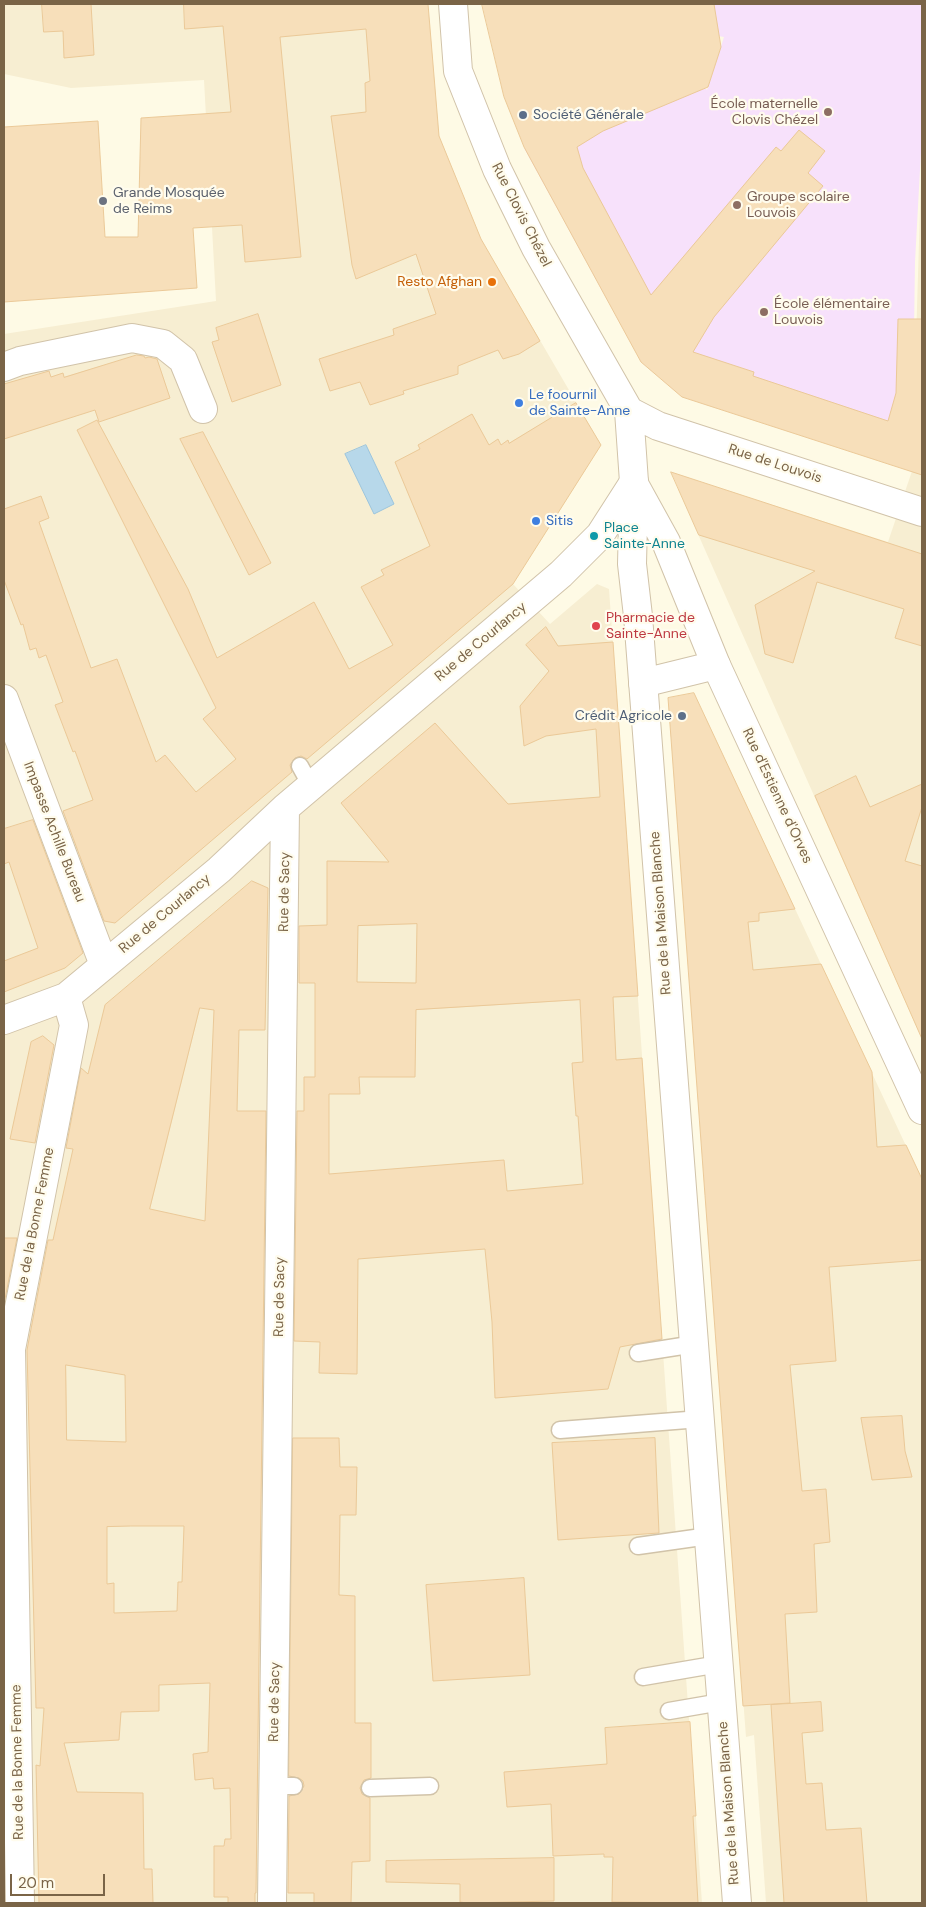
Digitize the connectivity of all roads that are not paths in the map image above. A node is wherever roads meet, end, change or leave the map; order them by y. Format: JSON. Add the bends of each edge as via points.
{"nodes":[{"id":1,"x":453,"y":4,"type":"edge"},
{"id":2,"x":4,"y":367,"type":"edge"},
{"id":3,"x":204,"y":410,"type":"dead end"},
{"id":4,"x":629,"y":412,"type":"junction"},
{"id":5,"x":634,"y":482,"type":"junction"},
{"id":6,"x":922,"y":512,"type":"edge"},
{"id":7,"x":716,"y":665,"type":"junction"},
{"id":8,"x":643,"y":683,"type":"junction"},
{"id":9,"x":4,"y":699,"type":"edge"},
{"id":10,"x":285,"y":808,"type":"junction"},
{"id":11,"x":104,"y":964,"type":"junction"},
{"id":12,"x":66,"y":997,"type":"junction"},
{"id":13,"x":4,"y":1020,"type":"edge"},
{"id":14,"x":922,"y":1110,"type":"edge"},
{"id":15,"x":695,"y":1344,"type":"junction"},
{"id":16,"x":638,"y":1353,"type":"dead end"},
{"id":17,"x":700,"y":1419,"type":"junction"},
{"id":18,"x":560,"y":1430,"type":"dead end"},
{"id":19,"x":709,"y":1536,"type":"junction"},
{"id":20,"x":638,"y":1546,"type":"dead end"},
{"id":21,"x":719,"y":1664,"type":"junction"},
{"id":22,"x":643,"y":1677,"type":"dead end"},
{"id":23,"x":721,"y":1702,"type":"junction"},
{"id":24,"x":670,"y":1711,"type":"dead end"},
{"id":25,"x":430,"y":1786,"type":"dead end"},
{"id":26,"x":370,"y":1788,"type":"dead end"},
{"id":27,"x":20,"y":1903,"type":"edge"},
{"id":28,"x":272,"y":1903,"type":"edge"},
{"id":29,"x":737,"y":1903,"type":"edge"}],
"edges":[{"from":1,"to":4,"type":"street","name":"Rue Clovis Chézel","via":[[458,71],[497,169],[536,248]]},
{"from":2,"to":3,"type":"street","via":[[132,338],[163,344],[183,360]]},
{"from":4,"to":5,"type":"street","name":"Rue de la Maison Blanche"},
{"from":4,"to":6,"type":"street","name":"Rue de Louvois","via":[[658,426]]},
{"from":5,"to":7,"type":"street","name":"Rue d'Estienne d'Orves","via":[[666,542]]},
{"from":5,"to":8,"type":"street","name":"Rue de la Maison Blanche","via":[[632,564]]},
{"from":5,"to":10,"type":"street","name":"Rue de Courlancy","via":[[600,535],[561,574],[306,776]]},
{"from":7,"to":8,"type":"street"},
{"from":7,"to":14,"type":"street","name":"Rue d'Estienne d'Orves"},
{"from":8,"to":15,"type":"street","name":"Rue de la Maison Blanche"},
{"from":9,"to":11,"type":"street","name":"Impasse Achille Bureau"},
{"from":10,"to":11,"type":"street","name":"Rue de Courlancy","via":[[219,870]]},
{"from":10,"to":28,"type":"street","name":"Rue de Sacy","via":[[284,1786]]},
{"from":11,"to":12,"type":"street","name":"Rue de Courlancy"},
{"from":12,"to":13,"type":"street","name":"Rue de Courlancy"},
{"from":12,"to":27,"type":"street","name":"Rue de la Bonne Femme","via":[[74,1025],[11,1349]]},
{"from":15,"to":16,"type":"lane"},
{"from":15,"to":17,"type":"street","name":"Rue de la Maison Blanche"},
{"from":17,"to":18,"type":"lane"},
{"from":17,"to":19,"type":"street","name":"Rue de la Maison Blanche"},
{"from":19,"to":20,"type":"lane"},
{"from":19,"to":21,"type":"street","name":"Rue de la Maison Blanche"},
{"from":21,"to":22,"type":"lane"},
{"from":21,"to":23,"type":"street","name":"Rue de la Maison Blanche"},
{"from":23,"to":24,"type":"lane","name":"Rue de la Maison Blanche"},
{"from":23,"to":29,"type":"street","name":"Rue de la Maison Blanche"},
{"from":25,"to":26,"type":"lane"}]}
